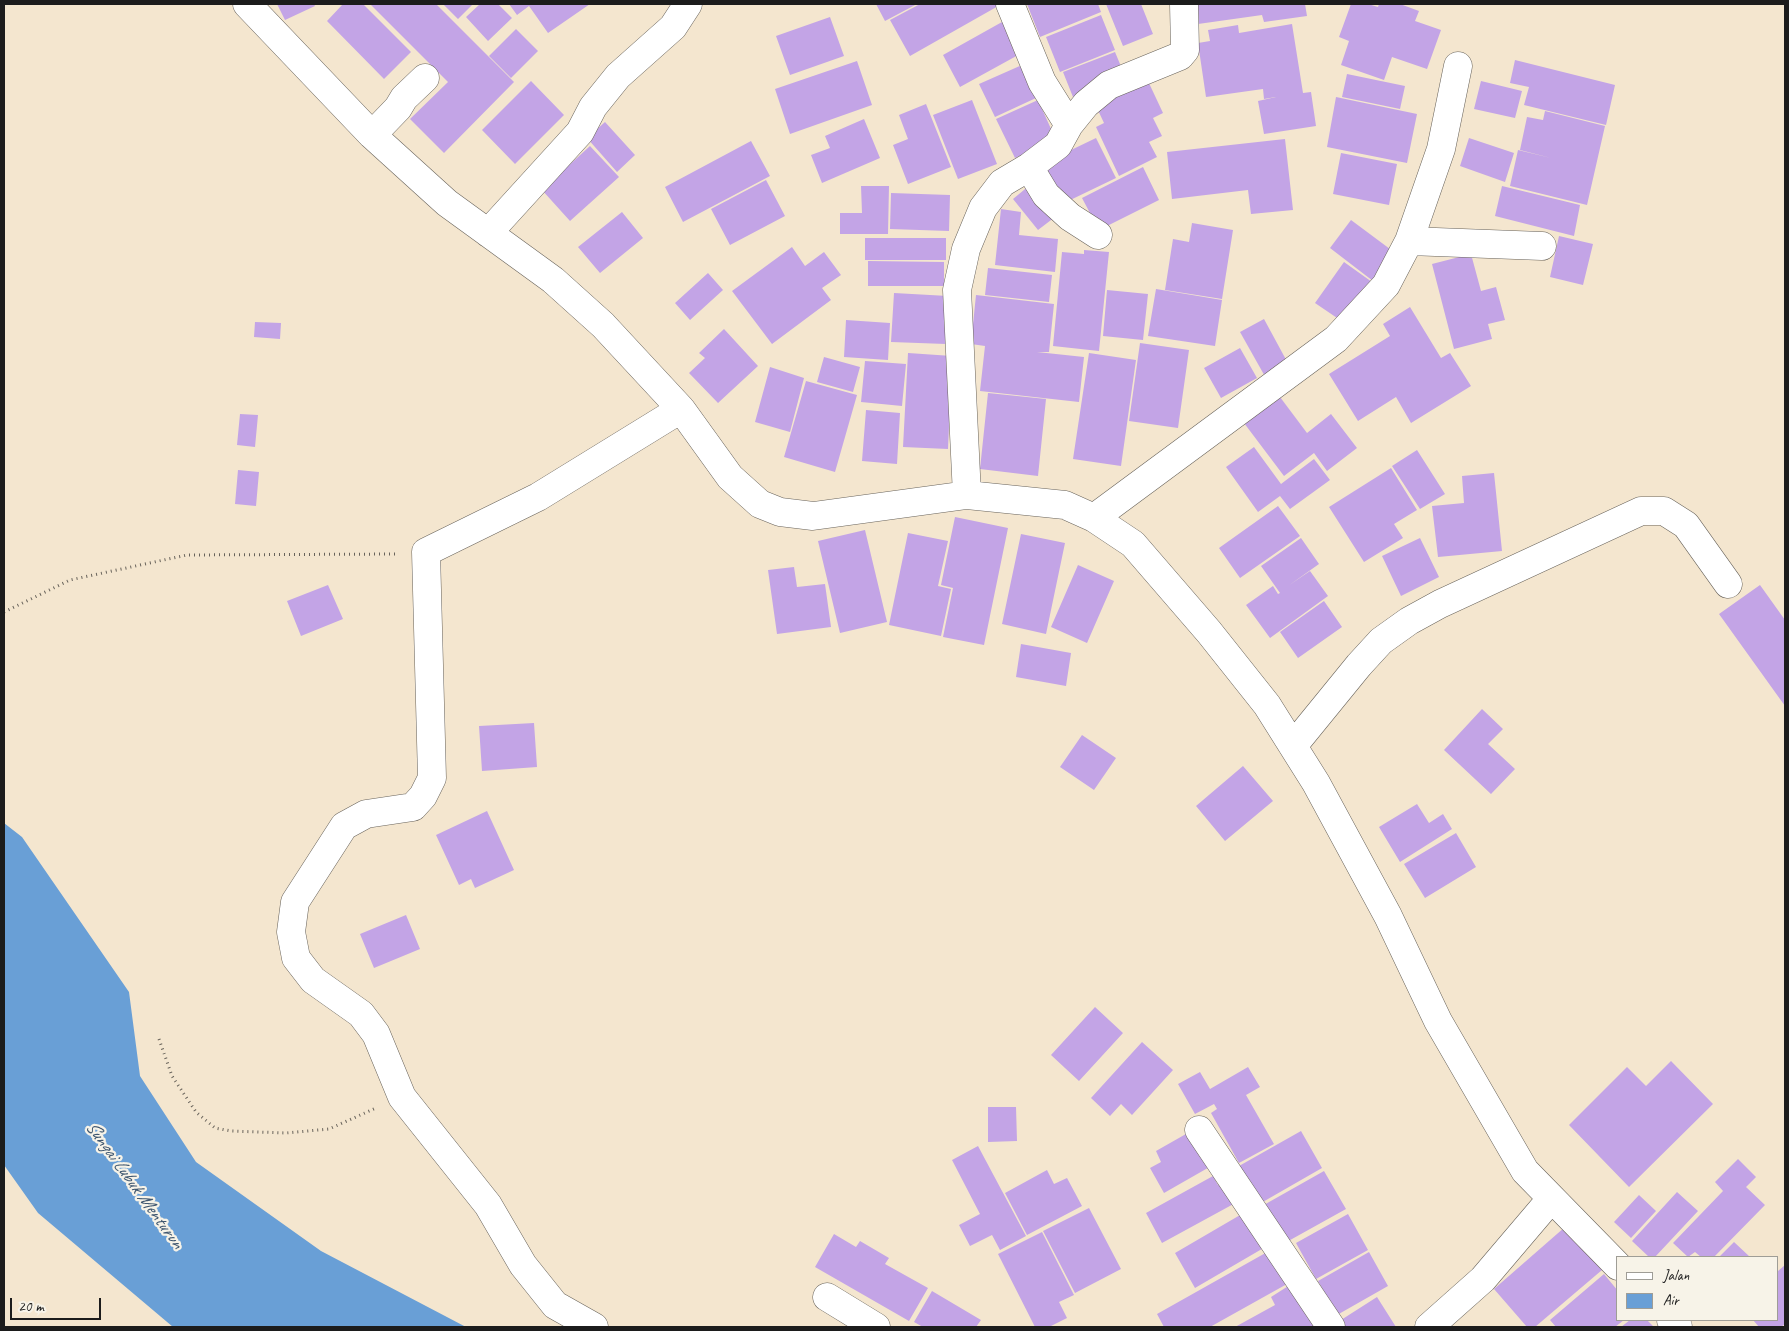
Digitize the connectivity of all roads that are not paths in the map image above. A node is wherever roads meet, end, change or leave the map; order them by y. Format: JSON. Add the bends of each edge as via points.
{"nodes":[{"id":1,"x":247,"y":4,"type":"edge"},
{"id":2,"x":688,"y":4,"type":"edge"},
{"id":3,"x":1010,"y":4,"type":"edge"},
{"id":4,"x":1184,"y":4,"type":"edge"},
{"id":5,"x":1458,"y":66,"type":"dead end"},
{"id":6,"x":425,"y":78,"type":"dead end"},
{"id":7,"x":1068,"y":125,"type":"junction"},
{"id":8,"x":372,"y":135,"type":"junction"},
{"id":9,"x":1029,"y":167,"type":"junction"},
{"id":10,"x":488,"y":233,"type":"junction"},
{"id":11,"x":1098,"y":235,"type":"dead end"},
{"id":12,"x":1409,"y":241,"type":"junction"},
{"id":13,"x":1542,"y":246,"type":"dead end"},
{"id":14,"x":681,"y":409,"type":"junction"},
{"id":15,"x":967,"y":495,"type":"junction"},
{"id":16,"x":1094,"y":518,"type":"junction"},
{"id":17,"x":1728,"y":584,"type":"dead end"},
{"id":18,"x":1293,"y":746,"type":"junction"},
{"id":19,"x":1199,"y":1130,"type":"dead end"},
{"id":20,"x":1551,"y":1199,"type":"junction"},
{"id":21,"x":1616,"y":1264,"type":"edge"},
{"id":22,"x":827,"y":1297,"type":"dead end"},
{"id":23,"x":594,"y":1327,"type":"edge"},
{"id":24,"x":876,"y":1327,"type":"edge"},
{"id":25,"x":1331,"y":1327,"type":"edge"},
{"id":26,"x":1429,"y":1327,"type":"edge"}],
"edges":[{"from":1,"to":8,"type":"street"},
{"from":2,"to":10,"type":"street","via":[[673,27],[618,76],[593,107],[580,132]]},
{"from":3,"to":7,"type":"street","via":[[1042,82]]},
{"from":4,"to":7,"type":"street","via":[[1185,50],[1180,56],[1109,86],[1086,104]]},
{"from":5,"to":12,"type":"street","via":[[1441,149]]},
{"from":6,"to":8,"type":"street"},
{"from":7,"to":9,"type":"street","via":[[1058,145]]},
{"from":8,"to":10,"type":"street","via":[[446,203]]},
{"from":9,"to":11,"type":"street","via":[[1046,195],[1070,217]]},
{"from":9,"to":15,"type":"street","via":[[1002,183],[983,208],[966,249],[957,290]]},
{"from":10,"to":14,"type":"street","via":[[553,280],[603,325]]},
{"from":12,"to":13,"type":"street"},
{"from":12,"to":16,"type":"street","via":[[1386,285],[1336,339]]},
{"from":14,"to":15,"type":"street","via":[[730,477],[769,509],[812,516]]},
{"from":14,"to":23,"type":"street","via":[[538,497],[426,552],[432,778],[413,807],[366,814],[344,826],[295,902],[291,932],[296,958],[313,980],[361,1014],[376,1034],[402,1097],[488,1205],[523,1265],[555,1305]]},
{"from":15,"to":16,"type":"street","via":[[1065,505]]},
{"from":16,"to":18,"type":"street","via":[[1133,544],[1267,705]]},
{"from":17,"to":18,"type":"street","via":[[1686,525],[1664,512],[1641,511],[1409,621],[1381,641]]},
{"from":18,"to":20,"type":"street","via":[[1316,783],[1383,908],[1438,1021],[1494,1120],[1525,1171]]},
{"from":19,"to":25,"type":"street"},
{"from":20,"to":21,"type":"street"},
{"from":20,"to":26,"type":"street","via":[[1483,1279]]},
{"from":22,"to":24,"type":"street"}]}
